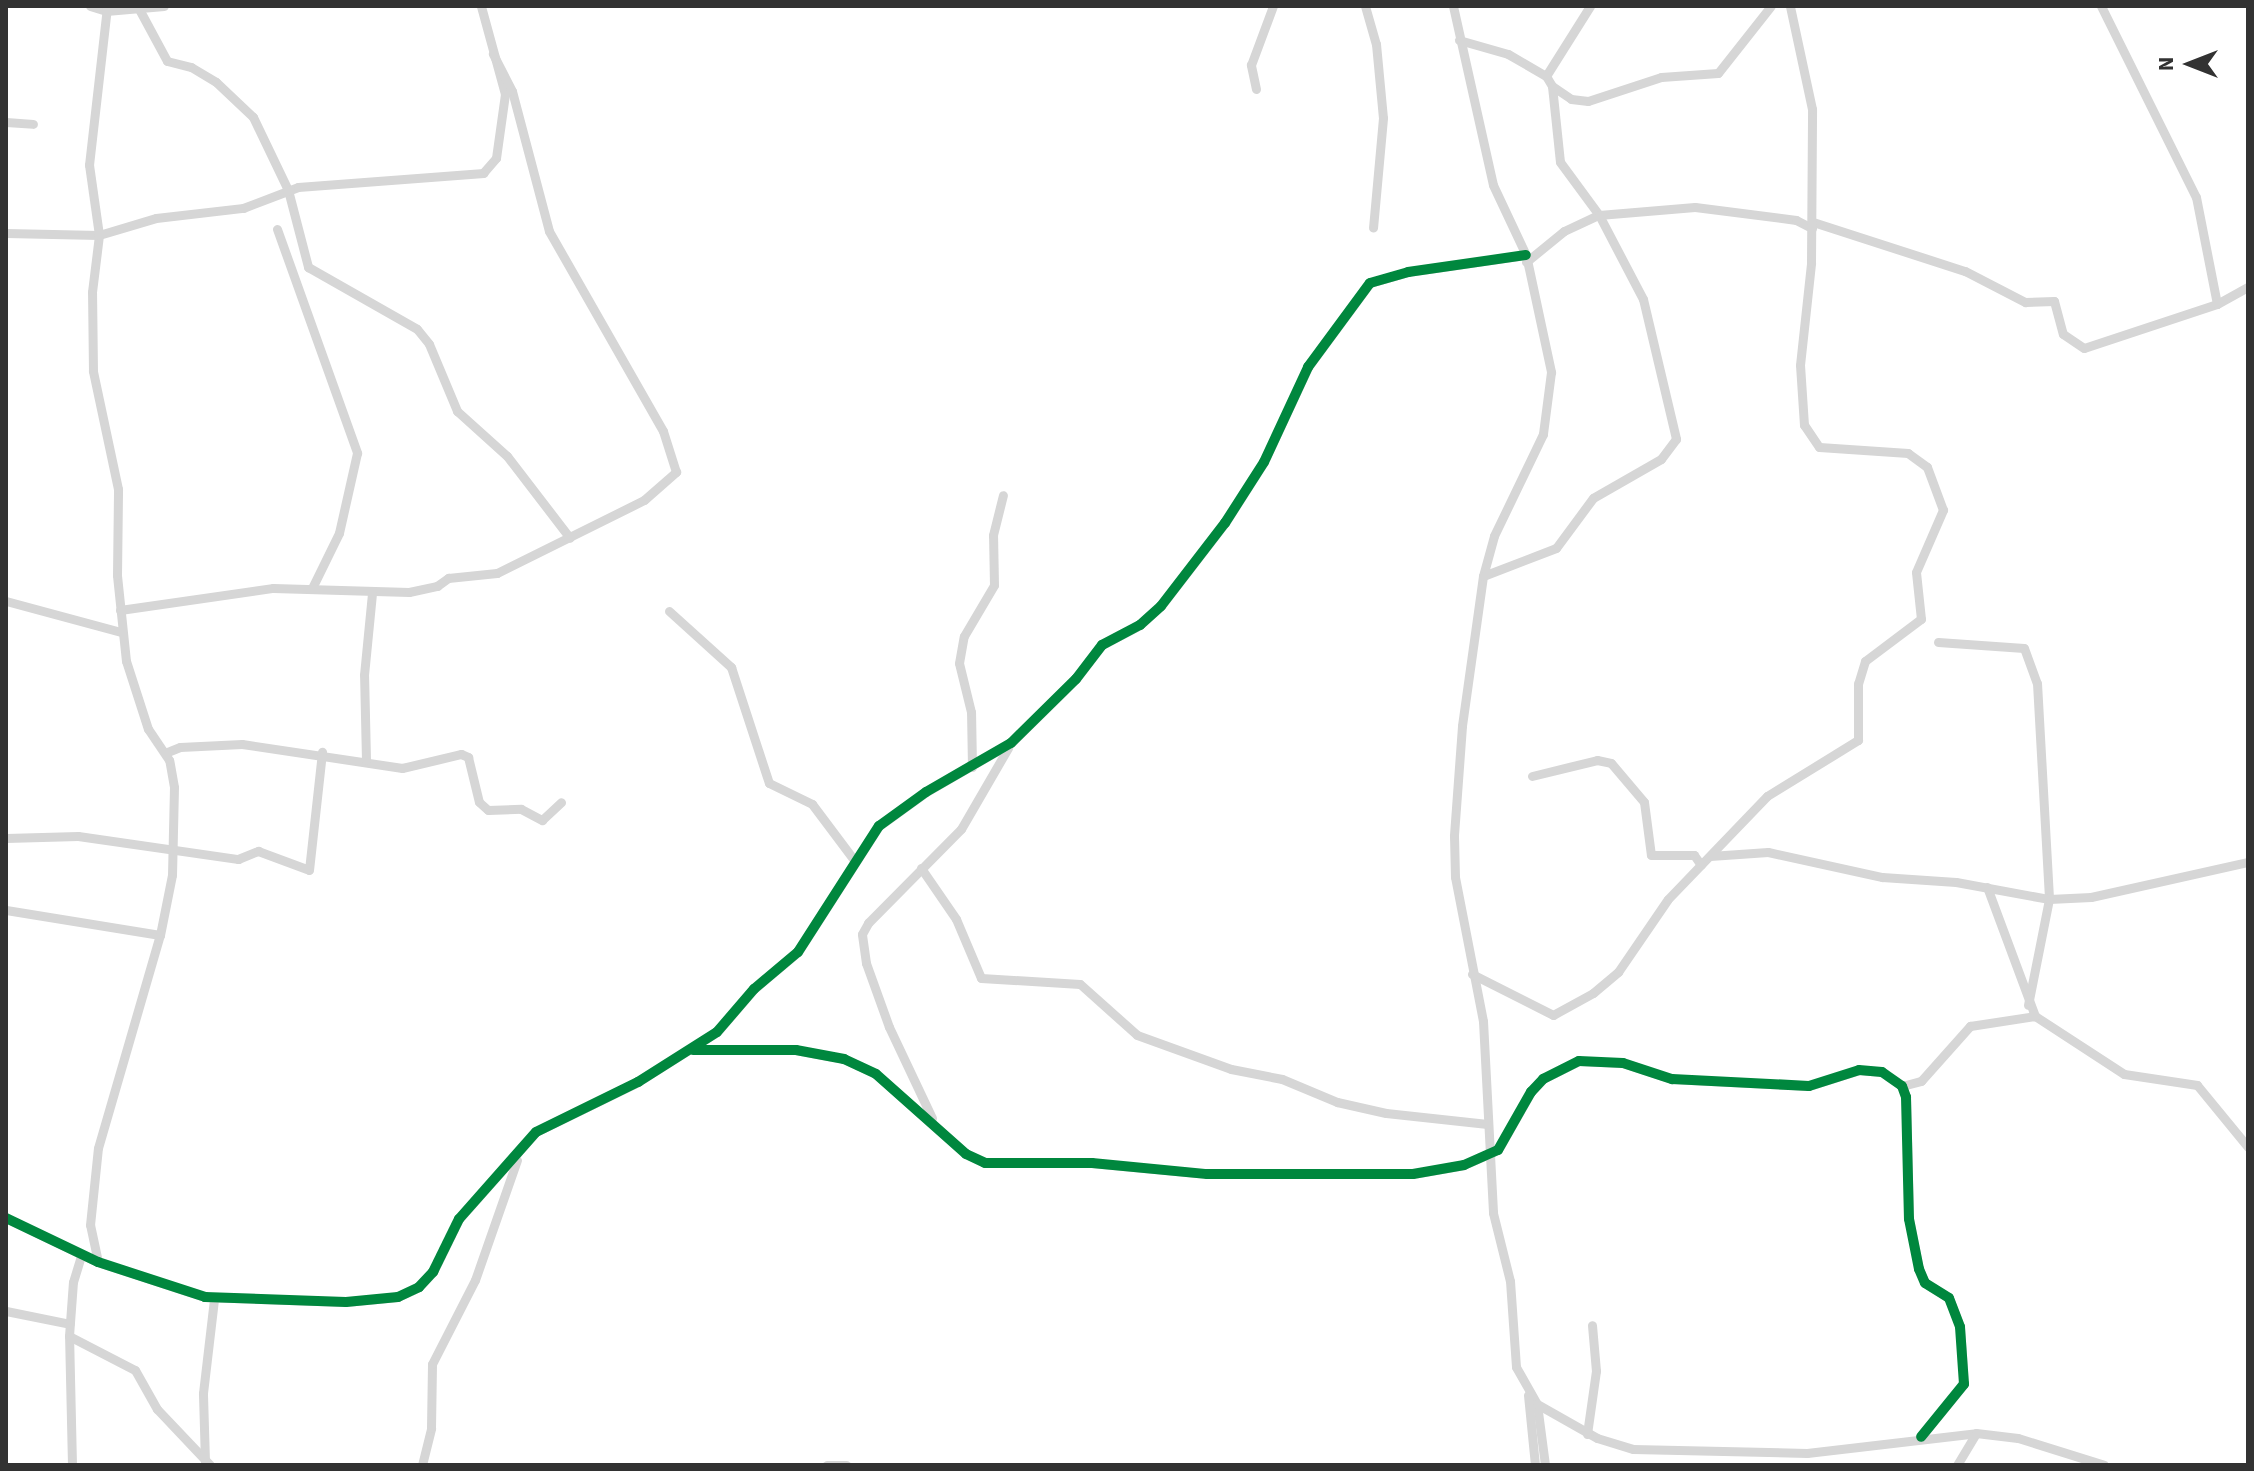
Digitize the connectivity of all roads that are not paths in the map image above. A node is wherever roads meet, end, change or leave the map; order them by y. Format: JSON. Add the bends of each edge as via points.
{"nodes":[{"id":1,"x":90,"y":6,"type":"edge"},
{"id":2,"x":164,"y":6,"type":"edge"},
{"id":3,"x":481,"y":6,"type":"edge"},
{"id":4,"x":1273,"y":6,"type":"edge"},
{"id":5,"x":1365,"y":6,"type":"edge"},
{"id":6,"x":1453,"y":6,"type":"edge"},
{"id":7,"x":1590,"y":6,"type":"edge"},
{"id":8,"x":1771,"y":6,"type":"edge"},
{"id":9,"x":1790,"y":6,"type":"edge"},
{"id":10,"x":2101,"y":6,"type":"edge"},
{"id":11,"x":107,"y":9,"type":"edge"},
{"id":12,"x":139,"y":9,"type":"junction"},
{"id":13,"x":1459,"y":40,"type":"junction"},
{"id":14,"x":493,"y":54,"type":"junction"},
{"id":15,"x":1546,"y":76,"type":"junction"},
{"id":16,"x":1552,"y":86,"type":"junction"},
{"id":17,"x":1256,"y":89,"type":"dead end"},
{"id":18,"x":6,"y":122,"type":"edge"},
{"id":19,"x":33,"y":124,"type":"dead end"},
{"id":20,"x":288,"y":190,"type":"junction"},
{"id":21,"x":1599,"y":215,"type":"junction"},
{"id":22,"x":1812,"y":225,"type":"junction"},
{"id":23,"x":1373,"y":228,"type":"dead end"},
{"id":24,"x":277,"y":229,"type":"dead end"},
{"id":25,"x":6,"y":233,"type":"edge"},
{"id":26,"x":99,"y":235,"type":"junction"},
{"id":27,"x":1526,"y":259,"type":"junction"},
{"id":28,"x":2248,"y":287,"type":"edge"},
{"id":29,"x":2217,"y":304,"type":"junction"},
{"id":30,"x":1003,"y":495,"type":"dead end"},
{"id":31,"x":570,"y":538,"type":"junction"},
{"id":32,"x":1483,"y":576,"type":"junction"},
{"id":33,"x":312,"y":588,"type":"junction"},
{"id":34,"x":372,"y":594,"type":"junction"},
{"id":35,"x":6,"y":601,"type":"edge"},
{"id":36,"x":120,"y":610,"type":"junction"},
{"id":37,"x":669,"y":611,"type":"dead end"},
{"id":38,"x":121,"y":632,"type":"junction"},
{"id":39,"x":1938,"y":642,"type":"dead end"},
{"id":40,"x":1011,"y":743,"type":"junction"},
{"id":41,"x":322,"y":752,"type":"junction"},
{"id":42,"x":165,"y":753,"type":"junction"},
{"id":43,"x":366,"y":760,"type":"junction"},
{"id":44,"x":972,"y":767,"type":"junction"},
{"id":45,"x":1532,"y":776,"type":"dead end"},
{"id":46,"x":561,"y":802,"type":"dead end"},
{"id":47,"x":6,"y":838,"type":"edge"},
{"id":48,"x":173,"y":850,"type":"junction"},
{"id":49,"x":1710,"y":856,"type":"junction"},
{"id":50,"x":854,"y":860,"type":"junction"},
{"id":51,"x":2248,"y":862,"type":"edge"},
{"id":52,"x":1701,"y":865,"type":"junction"},
{"id":53,"x":921,"y":868,"type":"junction"},
{"id":54,"x":1987,"y":887,"type":"junction"},
{"id":55,"x":2049,"y":899,"type":"junction"},
{"id":56,"x":6,"y":910,"type":"edge"},
{"id":57,"x":160,"y":935,"type":"junction"},
{"id":58,"x":1472,"y":974,"type":"junction"},
{"id":59,"x":2028,"y":1005,"type":"junction"},
{"id":60,"x":2035,"y":1016,"type":"junction"},
{"id":61,"x":693,"y":1050,"type":"junction"},
{"id":62,"x":1902,"y":1086,"type":"junction"},
{"id":63,"x":1487,"y":1124,"type":"junction"},
{"id":64,"x":935,"y":1125,"type":"junction"},
{"id":65,"x":2248,"y":1147,"type":"edge"},
{"id":66,"x":522,"y":1151,"type":"junction"},
{"id":67,"x":1488,"y":1156,"type":"junction"},
{"id":68,"x":6,"y":1218,"type":"edge"},
{"id":69,"x":81,"y":1255,"type":"junction"},
{"id":70,"x":98,"y":1262,"type":"junction"},
{"id":71,"x":214,"y":1299,"type":"junction"},
{"id":72,"x":6,"y":1311,"type":"edge"},
{"id":73,"x":70,"y":1324,"type":"junction"},
{"id":74,"x":1592,"y":1325,"type":"dead end"},
{"id":75,"x":69,"y":1336,"type":"junction"},
{"id":76,"x":1528,"y":1395,"type":"junction"},
{"id":77,"x":1537,"y":1404,"type":"junction"},
{"id":78,"x":1976,"y":1433,"type":"junction"},
{"id":79,"x":1587,"y":1434,"type":"junction"},
{"id":80,"x":1921,"y":1437,"type":"junction"},
{"id":81,"x":207,"y":1463,"type":"edge"},
{"id":82,"x":72,"y":1465,"type":"edge"},
{"id":83,"x":422,"y":1465,"type":"edge"},
{"id":84,"x":827,"y":1465,"type":"edge"},
{"id":85,"x":846,"y":1465,"type":"edge"},
{"id":86,"x":1535,"y":1465,"type":"edge"},
{"id":87,"x":1545,"y":1465,"type":"edge"},
{"id":88,"x":1957,"y":1465,"type":"edge"},
{"id":89,"x":2104,"y":1465,"type":"edge"}],
"edges":[{"from":1,"to":11,"type":"street"},
{"from":2,"to":12,"type":"street"},
{"from":3,"to":14,"type":"street"},
{"from":4,"to":17,"type":"street","via":[[1251,65]]},
{"from":5,"to":23,"type":"street","via":[[1376,44],[1383,118]]},
{"from":6,"to":13,"type":"street"},
{"from":7,"to":15,"type":"street"},
{"from":8,"to":16,"type":"street","via":[[1718,73],[1661,77],[1588,101],[1571,99]]},
{"from":9,"to":22,"type":"street","via":[[1812,109]]},
{"from":10,"to":29,"type":"street","via":[[2196,197]]},
{"from":11,"to":12,"type":"street"},
{"from":11,"to":26,"type":"street","via":[[89,165]]},
{"from":12,"to":20,"type":"street","via":[[167,61],[216,82],[253,117]]},
{"from":13,"to":15,"type":"street","via":[[1508,54]]},
{"from":13,"to":27,"type":"street","via":[[1493,185]]},
{"from":14,"to":20,"type":"street","via":[[505,99],[496,158],[486,171]]},
{"from":14,"to":31,"type":"street","via":[[512,91],[549,231],[663,431],[675,465],[673,476],[644,500]]},
{"from":15,"to":16,"type":"street"},
{"from":16,"to":21,"type":"street","via":[[1560,162]]},
{"from":18,"to":19,"type":"street"},
{"from":20,"to":26,"type":"street","via":[[243,208],[156,218]]},
{"from":20,"to":31,"type":"street","via":[[308,267],[417,329],[429,344],[457,411],[507,456]]},
{"from":21,"to":22,"type":"street","via":[[1695,207]]},
{"from":21,"to":27,"type":"street","via":[[1564,231]]},
{"from":21,"to":32,"type":"street","via":[[1648,313],[1675,429],[1674,445],[1593,498],[1556,548]]},
{"from":22,"to":29,"type":"street","via":[[1965,271],[2025,302],[2054,301],[2063,334],[2078,347],[2093,347]]},
{"from":22,"to":49,"type":"street","via":[[1800,365],[1810,440],[1832,450],[1908,453],[1927,467],[1943,510],[1916,572],[1921,619],[1876,649],[1860,673],[1858,740],[1767,796]]},
{"from":24,"to":33,"type":"street","via":[[357,453],[339,533]]},
{"from":25,"to":26,"type":"street"},
{"from":26,"to":36,"type":"street","via":[[92,292],[93,371],[117,477]]},
{"from":27,"to":32,"type":"street","via":[[1551,372],[1549,412],[1532,464],[1494,536]]},
{"from":27,"to":40,"type":"street","via":[[1408,272],[1370,283],[1308,367],[1264,462],[1225,523],[1166,600],[1140,625],[1102,645],[1076,679]]},
{"from":28,"to":29,"type":"street"},
{"from":30,"to":44,"type":"street","via":[[993,535],[994,585],[960,649],[971,712]]},
{"from":31,"to":34,"type":"street","via":[[497,573],[448,578],[409,592]]},
{"from":32,"to":58,"type":"street","via":[[1455,793],[1455,877]]},
{"from":33,"to":34,"type":"street"},
{"from":33,"to":36,"type":"street","via":[[273,588]]},
{"from":34,"to":43,"type":"street","via":[[364,675]]},
{"from":35,"to":38,"type":"street"},
{"from":36,"to":38,"type":"street"},
{"from":37,"to":50,"type":"street","via":[[731,667],[769,783],[812,804]]},
{"from":38,"to":42,"type":"street","via":[[148,729]]},
{"from":39,"to":55,"type":"street","via":[[1999,644],[2028,651],[2042,723]]},
{"from":40,"to":44,"type":"street"},
{"from":40,"to":53,"type":"street","via":[[961,829]]},
{"from":41,"to":42,"type":"street","via":[[242,744],[180,747]]},
{"from":41,"to":43,"type":"street"},
{"from":41,"to":48,"type":"street","via":[[309,870],[258,851],[242,860]]},
{"from":42,"to":48,"type":"street","via":[[174,787]]},
{"from":43,"to":46,"type":"street","via":[[402,768],[464,754],[479,802],[488,810],[521,809],[542,820]]},
{"from":44,"to":50,"type":"street","via":[[896,811]]},
{"from":45,"to":52,"type":"street","via":[[1597,760],[1611,763],[1644,802],[1651,855],[1694,855]]},
{"from":47,"to":48,"type":"street","via":[[78,836]]},
{"from":48,"to":57,"type":"street"},
{"from":49,"to":52,"type":"street"},
{"from":49,"to":54,"type":"street","via":[[1768,852],[1882,877]]},
{"from":50,"to":61,"type":"street","via":[[798,952]]},
{"from":51,"to":55,"type":"street","via":[[2091,897]]},
{"from":52,"to":58,"type":"street","via":[[1648,922],[1618,972],[1562,1011],[1546,1014],[1518,993]]},
{"from":53,"to":63,"type":"street","via":[[956,919],[981,978],[1080,984],[1137,1035],[1231,1069],[1282,1079],[1337,1102],[1386,1113]]},
{"from":53,"to":64,"type":"street","via":[[868,923],[863,947],[889,1027]]},
{"from":54,"to":55,"type":"street"},
{"from":54,"to":59,"type":"street"},
{"from":55,"to":59,"type":"street"},
{"from":56,"to":57,"type":"street"},
{"from":57,"to":70,"type":"street","via":[[98,1148],[90,1225]]},
{"from":58,"to":63,"type":"street","via":[[1483,1021]]},
{"from":59,"to":60,"type":"street"},
{"from":60,"to":62,"type":"street","via":[[1970,1026],[1921,1081]]},
{"from":60,"to":65,"type":"street","via":[[2124,1074],[2197,1085]]},
{"from":61,"to":64,"type":"street","via":[[796,1050],[844,1059],[876,1074]]},
{"from":61,"to":66,"type":"street","via":[[547,1124]]},
{"from":62,"to":67,"type":"street","via":[[1871,1069],[1809,1086],[1672,1079],[1623,1063],[1579,1061],[1543,1079],[1504,1143]]},
{"from":62,"to":80,"type":"street","via":[[1910,1127],[1913,1248],[1925,1283],[1955,1307],[1964,1384]]},
{"from":63,"to":67,"type":"street"},
{"from":64,"to":67,"type":"street","via":[[966,1154],[1003,1166],[1092,1163],[1207,1174],[1413,1174]]},
{"from":66,"to":71,"type":"street","via":[[459,1219],[433,1272],[408,1294],[331,1302]]},
{"from":66,"to":83,"type":"street","via":[[475,1280],[432,1364],[431,1428]]},
{"from":67,"to":76,"type":"street","via":[[1496,1232],[1510,1281],[1514,1355]]},
{"from":68,"to":69,"type":"street"},
{"from":69,"to":70,"type":"street"},
{"from":69,"to":73,"type":"street"},
{"from":70,"to":71,"type":"street"},
{"from":71,"to":81,"type":"street","via":[[203,1393]]},
{"from":72,"to":73,"type":"street"},
{"from":73,"to":75,"type":"street"},
{"from":74,"to":79,"type":"street","via":[[1596,1371]]},
{"from":75,"to":81,"type":"street","via":[[135,1370],[157,1409]]},
{"from":75,"to":82,"type":"street"},
{"from":76,"to":77,"type":"street"},
{"from":76,"to":86,"type":"street"},
{"from":77,"to":79,"type":"street"},
{"from":77,"to":87,"type":"street"},
{"from":78,"to":80,"type":"street"},
{"from":78,"to":88,"type":"street"},
{"from":78,"to":89,"type":"street","via":[[2018,1438]]},
{"from":79,"to":80,"type":"street","via":[[1633,1449],[1752,1453],[1849,1450]]},
{"from":84,"to":85,"type":"street"}]}
